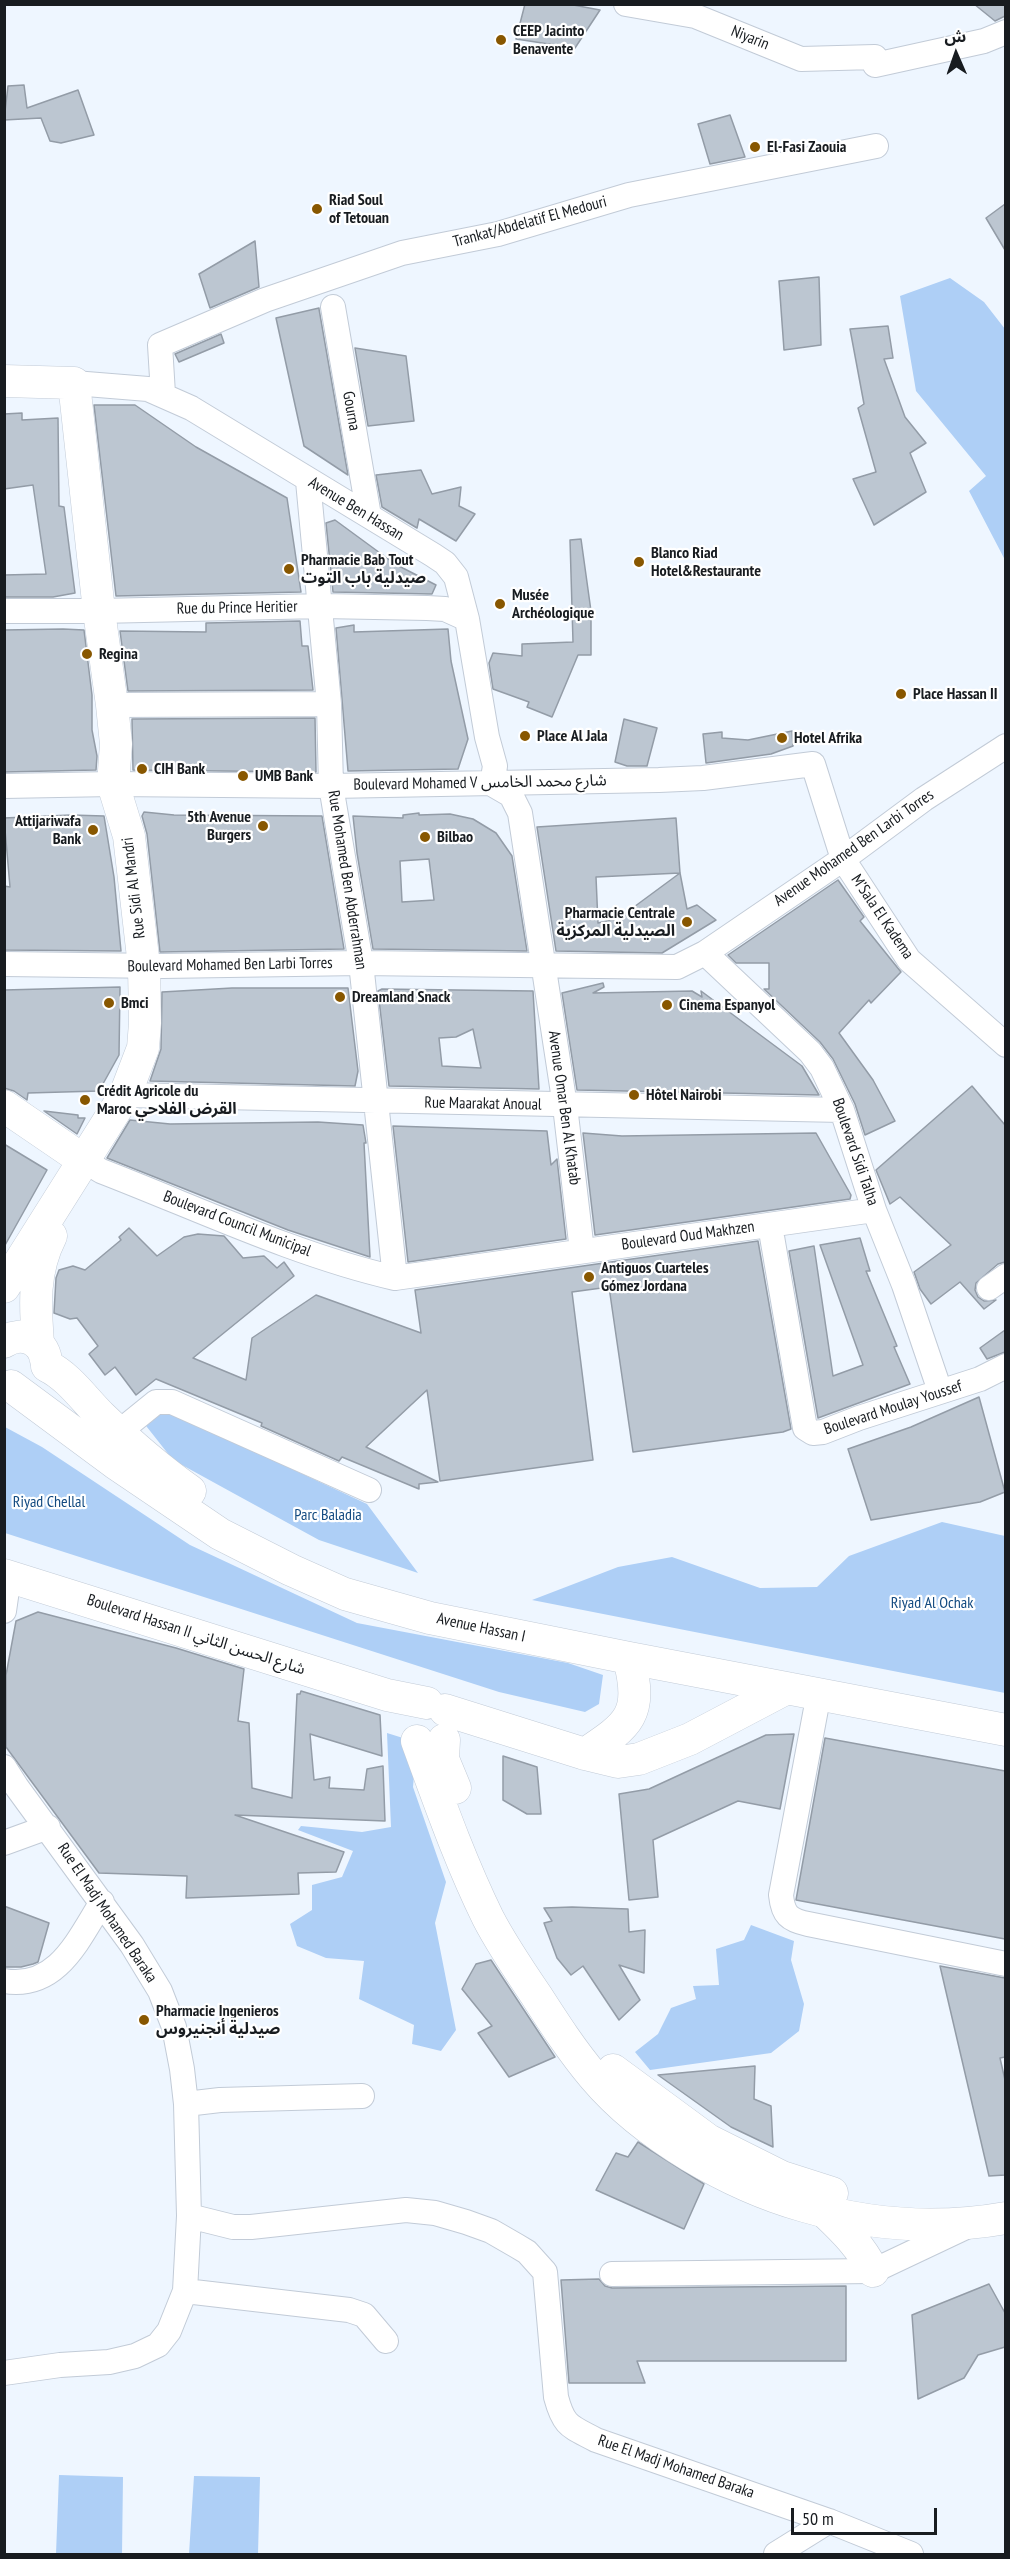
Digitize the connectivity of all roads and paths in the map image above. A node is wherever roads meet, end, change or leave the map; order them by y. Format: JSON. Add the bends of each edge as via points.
{"nodes":[{"id":1,"x":626,"y":4,"type":"edge"},
{"id":2,"x":1005,"y":32,"type":"edge"},
{"id":3,"x":876,"y":146,"type":"dead end"},
{"id":4,"x":333,"y":308,"type":"dead end"},
{"id":5,"x":4,"y":381,"type":"edge"},
{"id":6,"x":74,"y":383,"type":"junction"},
{"id":7,"x":163,"y":394,"type":"junction"},
{"id":8,"x":308,"y":481,"type":"junction"},
{"id":9,"x":369,"y":516,"type":"junction"},
{"id":10,"x":322,"y":606,"type":"junction"},
{"id":11,"x":4,"y":611,"type":"edge"},
{"id":12,"x":99,"y":611,"type":"junction"},
{"id":13,"x":467,"y":619,"type":"junction"},
{"id":14,"x":329,"y":704,"type":"junction"},
{"id":15,"x":112,"y":705,"type":"junction"},
{"id":16,"x":1005,"y":746,"type":"edge"},
{"id":17,"x":494,"y":775,"type":"junction"},
{"id":18,"x":113,"y":784,"type":"junction"},
{"id":19,"x":4,"y":786,"type":"edge"},
{"id":20,"x":332,"y":786,"type":"junction"},
{"id":21,"x":843,"y":859,"type":"junction"},
{"id":22,"x":705,"y":953,"type":"junction"},
{"id":23,"x":361,"y":963,"type":"junction"},
{"id":24,"x":4,"y":964,"type":"edge"},
{"id":25,"x":544,"y":965,"type":"junction"},
{"id":26,"x":144,"y":966,"type":"junction"},
{"id":27,"x":1005,"y":1045,"type":"edge"},
{"id":28,"x":125,"y":1095,"type":"junction"},
{"id":29,"x":375,"y":1102,"type":"junction"},
{"id":30,"x":4,"y":1106,"type":"edge"},
{"id":31,"x":565,"y":1106,"type":"junction"},
{"id":32,"x":842,"y":1110,"type":"junction"},
{"id":33,"x":83,"y":1160,"type":"junction"},
{"id":34,"x":62,"y":1195,"type":"junction"},
{"id":35,"x":874,"y":1210,"type":"junction"},
{"id":36,"x":770,"y":1225,"type":"junction"},
{"id":37,"x":582,"y":1251,"type":"junction"},
{"id":38,"x":395,"y":1278,"type":"junction"},
{"id":39,"x":4,"y":1287,"type":"edge"},
{"id":40,"x":4,"y":1295,"type":"edge"},
{"id":41,"x":30,"y":1347,"type":"edge"},
{"id":42,"x":1005,"y":1366,"type":"edge"},
{"id":43,"x":8,"y":1384,"type":"edge"},
{"id":44,"x":940,"y":1391,"type":"junction"},
{"id":45,"x":119,"y":1432,"type":"junction"},
{"id":46,"x":369,"y":1490,"type":"dead end"},
{"id":47,"x":7,"y":1575,"type":"edge"},
{"id":48,"x":4,"y":1611,"type":"edge"},
{"id":49,"x":629,"y":1658,"type":"junction"},
{"id":50,"x":787,"y":1688,"type":"junction"},
{"id":51,"x":819,"y":1693,"type":"junction"},
{"id":52,"x":1005,"y":1713,"type":"edge"},
{"id":53,"x":432,"y":1726,"type":"junction"},
{"id":54,"x":1005,"y":1730,"type":"edge"},
{"id":55,"x":585,"y":1754,"type":"junction"},
{"id":56,"x":4,"y":1767,"type":"edge"},
{"id":57,"x":48,"y":1827,"type":"junction"},
{"id":58,"x":4,"y":1843,"type":"edge"},
{"id":59,"x":102,"y":1902,"type":"junction"},
{"id":60,"x":1005,"y":1964,"type":"edge"},
{"id":61,"x":4,"y":1981,"type":"edge"},
{"id":62,"x":362,"y":2096,"type":"dead end"},
{"id":63,"x":186,"y":2104,"type":"junction"},
{"id":64,"x":1005,"y":2196,"type":"edge"},
{"id":65,"x":826,"y":2213,"type":"junction"},
{"id":66,"x":189,"y":2216,"type":"junction"},
{"id":67,"x":1005,"y":2218,"type":"edge"},
{"id":68,"x":972,"y":2224,"type":"junction"},
{"id":69,"x":873,"y":2271,"type":"junction"},
{"id":70,"x":612,"y":2274,"type":"dead end"},
{"id":71,"x":185,"y":2291,"type":"junction"},
{"id":72,"x":386,"y":2341,"type":"dead end"},
{"id":73,"x":4,"y":2373,"type":"edge"},
{"id":74,"x":829,"y":2521,"type":"junction"},
{"id":75,"x":899,"y":2552,"type":"edge"},
{"id":76,"x":776,"y":2554,"type":"edge"}],
"edges":[{"from":1,"to":2,"type":"street","name":"Niyarin","via":[[694,16],[801,59],[875,61],[984,41]]},
{"from":3,"to":7,"type":"street","name":"Trankat/Abdelatif El Medouri","via":[[629,195],[498,234],[402,253],[265,300],[160,345]]},
{"from":4,"to":9,"type":"street","name":"Gourna"},
{"from":5,"to":6,"type":"main road"},
{"from":6,"to":7,"type":"street","name":"Avenue Ben Hassan"},
{"from":6,"to":12,"type":"main road","name":"Rue Sidi Al Mandri"},
{"from":7,"to":8,"type":"street","name":"Avenue Ben Hassan"},
{"from":8,"to":9,"type":"street","name":"Avenue Ben Hassan"},
{"from":8,"to":10,"type":"street","name":"Rue Mohamed Ben Abderrahman"},
{"from":9,"to":13,"type":"street","name":"Avenue Ben Hassan","via":[[450,569],[456,577]]},
{"from":10,"to":12,"type":"street","name":"Rue du Prince Heritier"},
{"from":10,"to":13,"type":"street","name":"Rue du Prince Heritier","via":[[436,608]]},
{"from":10,"to":14,"type":"street","name":"Rue Mohamed Ben Abderrahman"},
{"from":11,"to":12,"type":"street","name":"Rue du Prince Heritier"},
{"from":12,"to":15,"type":"main road","name":"Rue Sidi Al Mandri"},
{"from":13,"to":17,"type":"street","name":"Avenue Ben Hassan"},
{"from":14,"to":15,"type":"street"},
{"from":14,"to":20,"type":"street","name":"Rue Mohamed Ben Abderrahman"},
{"from":15,"to":18,"type":"main road","name":"Rue Sidi Al Mandri","via":[[116,744]]},
{"from":16,"to":21,"type":"street","name":"Avenue Mohamed Ben Larbi Torres"},
{"from":17,"to":20,"type":"street","name":"Boulevard Mohamed V شارع محمد الخامس"},
{"from":17,"to":21,"type":"street","name":"Boulevard Mohamed V شارع محمد الخامس","via":[[703,778],[813,764]]},
{"from":17,"to":25,"type":"street","name":"Avenue Omar Ben Al Khatab","via":[[511,795],[519,813]]},
{"from":18,"to":19,"type":"street","name":"Boulevard Mohamed V شارع محمد الخامس"},
{"from":18,"to":20,"type":"street","name":"Boulevard Mohamed V شارع محمد الخامس"},
{"from":18,"to":26,"type":"main road","name":"Rue Sidi Al Mandri","via":[[129,836]]},
{"from":20,"to":23,"type":"street","name":"Rue Mohamed Ben Abderrahman"},
{"from":21,"to":22,"type":"street","name":"Avenue Mohamed Ben Larbi Torres"},
{"from":21,"to":27,"type":"street","name":"M’Sala El Kadema","via":[[909,960]]},
{"from":22,"to":25,"type":"street","name":"Boulevard Mohamed Ben Larbi Torres","via":[[677,966]]},
{"from":22,"to":32,"type":"street","name":"Boulevard Sidi Talha","via":[[810,1052]]},
{"from":23,"to":25,"type":"street","name":"Boulevard Mohamed Ben Larbi Torres"},
{"from":23,"to":26,"type":"street","name":"Boulevard Mohamed Ben Larbi Torres"},
{"from":23,"to":29,"type":"street","name":"Rue Mohamed Ben Abderrahman"},
{"from":24,"to":26,"type":"street","name":"Boulevard Mohamed Ben Larbi Torres"},
{"from":25,"to":31,"type":"street","name":"Avenue Omar Ben Al Khatab"},
{"from":26,"to":28,"type":"main road","name":"Rue Sidi Al Mandri","via":[[143,1048]]},
{"from":28,"to":29,"type":"street","name":"Rue Maarakat Anoual"},
{"from":28,"to":33,"type":"main road","name":"Rue Sidi Al Mandri"},
{"from":29,"to":31,"type":"street","name":"Rue Maarakat Anoual"},
{"from":29,"to":38,"type":"street","name":"Rue Mohamed Ben Abderrahman"},
{"from":30,"to":33,"type":"main road"},
{"from":31,"to":32,"type":"street","name":"Rue Maarakat Anoual"},
{"from":31,"to":37,"type":"street","name":"Avenue Omar Ben Al Khatab"},
{"from":32,"to":35,"type":"street","name":"Boulevard Sidi Talha"},
{"from":33,"to":34,"type":"main road","name":"Rue Sidi Al Mandri"},
{"from":33,"to":38,"type":"street","name":"Boulevard Council Municipal","via":[[101,1171],[264,1235]]},
{"from":34,"to":39,"type":"main road","name":"Rue Sidi Al Mandri"},
{"from":34,"to":41,"type":"main road","name":"Rue Sidi Al Mandri","via":[[62,1210],[44,1249],[36,1280]]},
{"from":35,"to":36,"type":"street","name":"Boulevard Oud Makhzen"},
{"from":35,"to":44,"type":"street","name":"Boulevard Sidi Talha"},
{"from":36,"to":37,"type":"street","name":"Boulevard Oud Makhzen"},
{"from":36,"to":44,"type":"street","name":"Boulevard Moulay Youssef","via":[[805,1428],[813,1433],[823,1432]]},
{"from":37,"to":38,"type":"street","name":"Boulevard Oud Makhzen"},
{"from":40,"to":41,"type":"main road","via":[[13,1303]]},
{"from":41,"to":43,"type":"main road","via":[[38,1382],[20,1388]]},
{"from":41,"to":45,"type":"main road","name":"Avenue Hassan I"},
{"from":42,"to":44,"type":"street","name":"Boulevard Moulay Youssef","via":[[980,1379]]},
{"from":43,"to":49,"type":"main road","name":"Avenue Hassan I","via":[[220,1534],[323,1585],[430,1618]]},
{"from":45,"to":46,"type":"street","via":[[156,1402],[172,1402]]},
{"from":45,"to":52,"type":"main road","name":"Avenue Hassan I","via":[[169,1476],[242,1526],[347,1579],[535,1626]]},
{"from":47,"to":48,"type":"street"},
{"from":47,"to":53,"type":"main road","name":"Boulevard Hassan II شارع الحسن الثاني","via":[[387,1695]]},
{"from":49,"to":50,"type":"main road","name":"Avenue Hassan I"},
{"from":49,"to":55,"type":"main road","via":[[636,1690],[633,1709],[613,1735]]},
{"from":50,"to":51,"type":"main road","name":"Avenue Hassan I"},
{"from":50,"to":55,"type":"main road","name":"Boulevard Hassan II شارع الحسن الثاني","via":[[690,1739],[639,1759],[618,1762]]},
{"from":51,"to":54,"type":"main road","name":"Avenue Hassan I"},
{"from":51,"to":60,"type":"street","via":[[781,1894],[785,1914],[808,1924]]},
{"from":53,"to":55,"type":"main road","name":"Boulevard Hassan II شارع الحسن الثاني","via":[[489,1723]]},
{"from":53,"to":64,"type":"main road","via":[[509,1916],[544,1981],[613,2070],[708,2140],[782,2177],[834,2194],[912,2204]]},
{"from":53,"to":65,"type":"main road","via":[[449,1829],[489,1920],[562,2036],[594,2078],[645,2123],[707,2166],[777,2199]]},
{"from":56,"to":57,"type":"street","name":"Rue El Madj Mohamed Baraka"},
{"from":57,"to":58,"type":"street"},
{"from":57,"to":59,"type":"street","name":"Rue El Madj Mohamed Baraka"},
{"from":59,"to":61,"type":"street","via":[[58,1967],[33,1981]]},
{"from":59,"to":63,"type":"street","name":"Rue El Madj Mohamed Baraka","via":[[160,1991],[174,2027]]},
{"from":62,"to":63,"type":"street"},
{"from":63,"to":66,"type":"street","name":"Rue El Madj Mohamed Baraka"},
{"from":65,"to":68,"type":"main road","via":[[912,2224]]},
{"from":65,"to":69,"type":"main road","via":[[864,2252]]},
{"from":66,"to":71,"type":"street","name":"Rue El Madj Mohamed Baraka"},
{"from":66,"to":74,"type":"street","name":"Rue El Madj Mohamed Baraka","via":[[233,2227],[251,2227],[406,2211],[435,2213],[490,2231],[527,2252],[545,2272],[556,2397],[561,2416],[568,2424],[628,2452]]},
{"from":67,"to":68,"type":"main road"},
{"from":68,"to":69,"type":"street"},
{"from":69,"to":70,"type":"street"},
{"from":71,"to":72,"type":"street","via":[[350,2310],[364,2315]]},
{"from":71,"to":73,"type":"street","name":"Rue El Madj Mohamed Baraka","via":[[169,2331],[158,2345],[135,2356]]},
{"from":74,"to":75,"type":"street","name":"Rue El Madj Mohamed Baraka"},
{"from":74,"to":76,"type":"street"}]}
